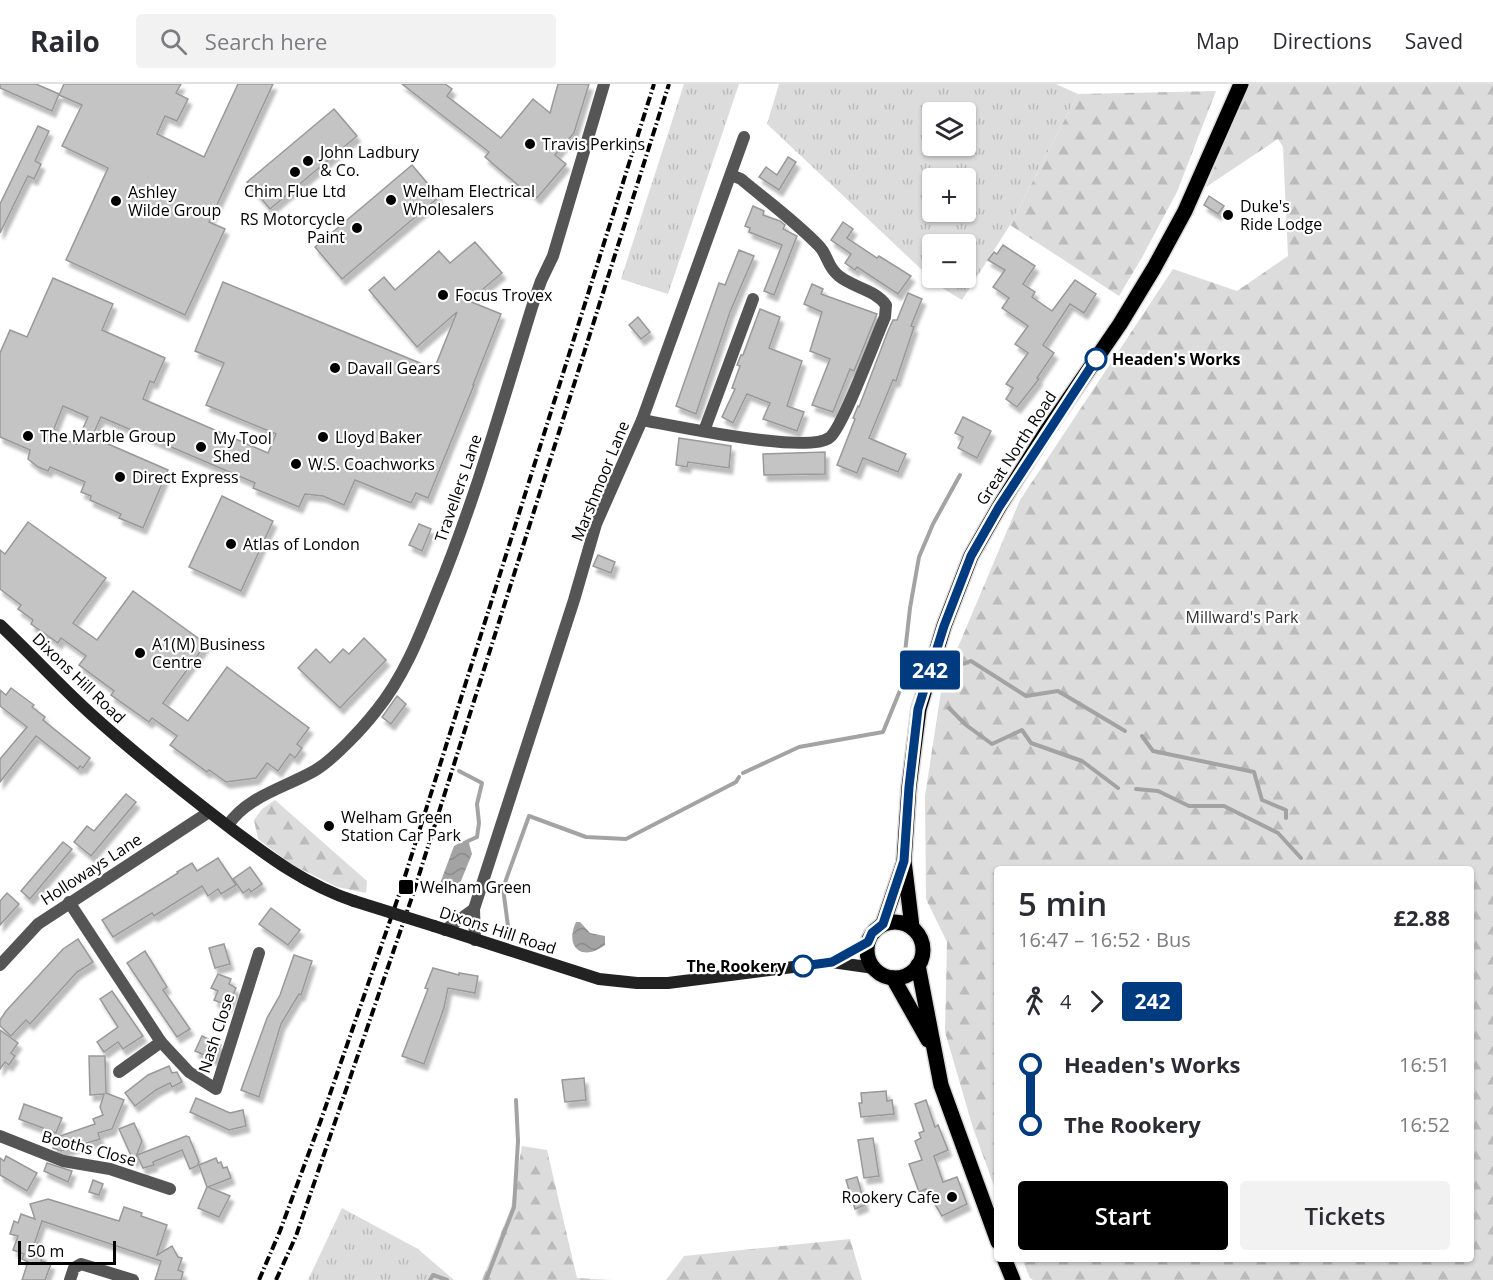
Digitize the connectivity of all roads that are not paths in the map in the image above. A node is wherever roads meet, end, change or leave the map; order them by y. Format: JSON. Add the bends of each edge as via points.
{"nodes":[{"id":1,"x":604,"y":84,"type":"edge"},
{"id":2,"x":1241,"y":84,"type":"edge"},
{"id":3,"x":744,"y":137,"type":"dead end"},
{"id":4,"x":731,"y":175,"type":"junction"},
{"id":5,"x":753,"y":299,"type":"dead end"},
{"id":6,"x":642,"y":420,"type":"junction"},
{"id":7,"x":704,"y":431,"type":"junction"},
{"id":8,"x":0,"y":625,"type":"edge"},
{"id":9,"x":209,"y":812,"type":"junction"},
{"id":10,"x":228,"y":825,"type":"junction"},
{"id":11,"x":904,"y":861,"type":"junction"},
{"id":12,"x":69,"y":902,"type":"junction"},
{"id":13,"x":474,"y":909,"type":"junction"},
{"id":14,"x":883,"y":924,"type":"junction"},
{"id":15,"x":912,"y":927,"type":"junction"},
{"id":16,"x":439,"y":928,"type":"junction"},
{"id":17,"x":475,"y":940,"type":"junction"},
{"id":18,"x":868,"y":942,"type":"junction"},
{"id":19,"x":259,"y":953,"type":"dead end"},
{"id":20,"x":832,"y":962,"type":"junction"},
{"id":21,"x":0,"y":965,"type":"edge"},
{"id":22,"x":918,"y":965,"type":"junction"},
{"id":23,"x":874,"y":968,"type":"junction"},
{"id":24,"x":893,"y":978,"type":"junction"},
{"id":25,"x":161,"y":1042,"type":"junction"},
{"id":26,"x":936,"y":1053,"type":"junction"},
{"id":27,"x":119,"y":1072,"type":"dead end"},
{"id":28,"x":0,"y":1136,"type":"edge"},
{"id":29,"x":170,"y":1189,"type":"dead end"},
{"id":30,"x":994,"y":1231,"type":"edge"},
{"id":31,"x":1006,"y":1262,"type":"edge"},
{"id":32,"x":70,"y":1280,"type":"edge"},
{"id":33,"x":133,"y":1280,"type":"edge"},
{"id":34,"x":1013,"y":1280,"type":"edge"}],
"edges":[{"from":1,"to":10,"type":"street","name":"Travellers Lane","via":[[553,256],[538,290],[462,531],[399,679],[377,711],[317,769],[249,803],[236,812]]},
{"from":2,"to":11,"type":"main road","name":"Great North Road","via":[[1185,211],[1154,268],[1046,432],[971,556],[918,709]]},
{"from":3,"to":4,"type":"street","name":"Marshmoor Lane"},
{"from":4,"to":6,"type":"street","name":"Marshmoor Lane"},
{"from":4,"to":7,"type":"street","via":[[741,179],[809,236],[840,278],[880,297],[886,305],[885,317],[831,438],[797,444]]},
{"from":5,"to":7,"type":"street"},
{"from":6,"to":7,"type":"street"},
{"from":6,"to":13,"type":"street","name":"Marshmoor Lane","via":[[596,524]]},
{"from":8,"to":9,"type":"street","name":"Dixons Hill Road","via":[[90,713]]},
{"from":9,"to":10,"type":"street","name":"Dixons Hill Road"},
{"from":9,"to":12,"type":"street","name":"Holloways Lane"},
{"from":10,"to":16,"type":"street","name":"Dixons Hill Road","bridge":true,"via":[[267,857],[315,886]]},
{"from":11,"to":14,"type":"main road","name":"Great North Road"},
{"from":11,"to":15,"type":"main road","name":"Great North Road"},
{"from":12,"to":21,"type":"street","name":"Holloways Lane","via":[[38,924]]},
{"from":12,"to":25,"type":"street","name":"Nash Close"},
{"from":13,"to":16,"type":"street"},
{"from":13,"to":17,"type":"street","name":"Marshmoor Lane"},
{"from":14,"to":15,"type":"main road","via":[[903,923]]},
{"from":14,"to":18,"type":"main road"},
{"from":15,"to":22,"type":"main road","via":[[922,945]]},
{"from":16,"to":17,"type":"street","name":"Dixons Hill Road"},
{"from":17,"to":20,"type":"street","name":"Dixons Hill Road","via":[[599,979],[637,984]]},
{"from":18,"to":20,"type":"street","name":"Dixons Hill Road"},
{"from":18,"to":23,"type":"main road","via":[[869,961]]},
{"from":19,"to":25,"type":"street","name":"Nash Close","via":[[216,1089],[189,1072]]},
{"from":20,"to":23,"type":"street","name":"Dixons Hill Road"},
{"from":22,"to":24,"type":"main road","via":[[904,976]]},
{"from":22,"to":26,"type":"main road"},
{"from":23,"to":24,"type":"main road"},
{"from":24,"to":26,"type":"main road"},
{"from":25,"to":27,"type":"street"},
{"from":26,"to":30,"type":"main road","via":[[940,1085]]},
{"from":28,"to":29,"type":"street","name":"Booths Close","via":[[63,1161],[110,1169]]},
{"from":31,"to":34,"type":"main road"},
{"from":32,"to":33,"type":"street","via":[[74,1268],[81,1264]]}]}
